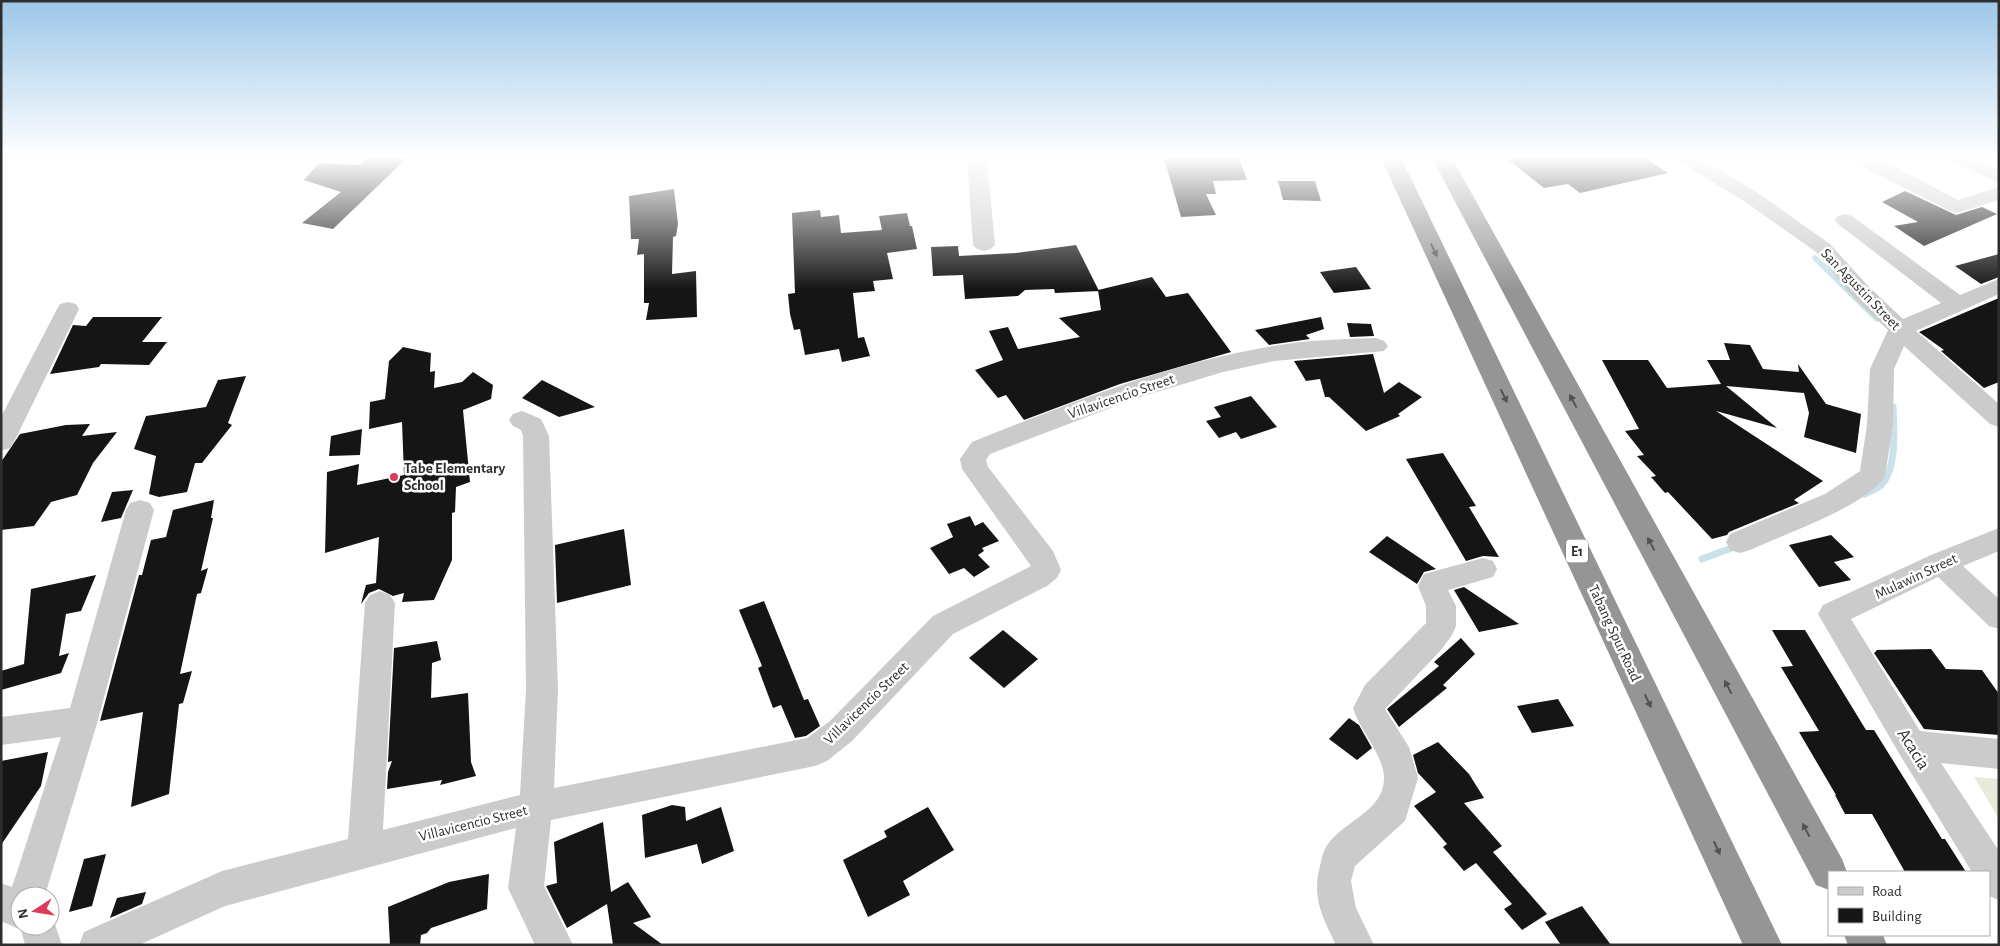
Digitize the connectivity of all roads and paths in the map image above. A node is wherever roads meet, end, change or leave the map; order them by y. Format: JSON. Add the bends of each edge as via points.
{"nodes":[{"id":1,"x":981,"y":202,"type":"edge"},
{"id":2,"x":1412,"y":202,"type":"edge"},
{"id":3,"x":1466,"y":202,"type":"edge"},
{"id":4,"x":1758,"y":202,"type":"edge"},
{"id":5,"x":1947,"y":202,"type":"edge"},
{"id":6,"x":1972,"y":202,"type":"edge"},
{"id":7,"x":1845,"y":220,"type":"dead end"},
{"id":8,"x":984,"y":245,"type":"dead end"},
{"id":9,"x":1999,"y":286,"type":"edge"},
{"id":10,"x":1956,"y":304,"type":"junction"},
{"id":11,"x":68,"y":309,"type":"dead end"},
{"id":12,"x":1900,"y":329,"type":"junction"},
{"id":13,"x":1376,"y":346,"type":"dead end"},
{"id":14,"x":1999,"y":418,"type":"edge"},
{"id":15,"x":522,"y":420,"type":"dead end"},
{"id":16,"x":1,"y":442,"type":"edge"},
{"id":17,"x":140,"y":510,"type":"dead end"},
{"id":18,"x":1999,"y":539,"type":"edge"},
{"id":19,"x":1740,"y":542,"type":"dead end"},
{"id":20,"x":1941,"y":563,"type":"junction"},
{"id":21,"x":1482,"y":569,"type":"dead end"},
{"id":22,"x":380,"y":603,"type":"dead end"},
{"id":23,"x":1833,"y":614,"type":"joint"},
{"id":24,"x":1999,"y":617,"type":"edge"},
{"id":25,"x":82,"y":720,"type":"junction"},
{"id":26,"x":1,"y":732,"type":"edge"},
{"id":27,"x":1911,"y":745,"type":"junction"},
{"id":28,"x":1999,"y":754,"type":"edge"},
{"id":29,"x":536,"y":808,"type":"junction"},
{"id":30,"x":365,"y":851,"type":"junction"},
{"id":31,"x":1828,"y":871,"type":"edge"},
{"id":32,"x":1999,"y":883,"type":"edge"},
{"id":33,"x":30,"y":886,"type":"edge"},
{"id":34,"x":97,"y":945,"type":"edge"},
{"id":35,"x":555,"y":945,"type":"edge"},
{"id":36,"x":1356,"y":945,"type":"edge"},
{"id":37,"x":1763,"y":945,"type":"edge"}],
"edges":[{"from":1,"to":8,"type":"street"},
{"from":2,"to":37,"type":"highway","name":"Tabang Spur Road","number":"E1","one_way":true},
{"from":31,"to":3,"type":"highway","one_way":true},
{"from":4,"to":12,"type":"street","name":"San Agustin Street","via":[[1823,248],[1861,292]]},
{"from":5,"to":6,"type":"street","via":[[1957,207]]},
{"from":7,"to":10,"type":"street"},
{"from":9,"to":10,"type":"street"},
{"from":10,"to":12,"type":"street"},
{"from":11,"to":16,"type":"street"},
{"from":12,"to":14,"type":"street","name":"San Agustin Street"},
{"from":12,"to":19,"type":"street","via":[[1882,369],[1880,425],[1872,476],[1836,501]]},
{"from":13,"to":29,"type":"street","name":"Villavicencio Street","via":[[1310,347],[1215,366],[1098,402],[981,448],[973,459],[975,469],[1043,560],[1047,570],[944,626],[841,731],[815,751]]},
{"from":15,"to":29,"type":"street","via":[[532,425],[536,436],[542,689]]},
{"from":17,"to":25,"type":"street"},
{"from":18,"to":20,"type":"street","name":"Mulawin Street"},
{"from":20,"to":23,"type":"street","name":"Mulawin Street"},
{"from":20,"to":24,"type":"street"},
{"from":21,"to":36,"type":"street","via":[[1434,582],[1432,586],[1442,606],[1441,626],[1376,695],[1369,708],[1397,758],[1401,778],[1393,810],[1340,856],[1333,881],[1339,913]]},
{"from":22,"to":30,"type":"street"},
{"from":23,"to":27,"type":"street","name":"Acacia"},
{"from":25,"to":26,"type":"street"},
{"from":25,"to":33,"type":"street"},
{"from":27,"to":28,"type":"street"},
{"from":27,"to":32,"type":"street","name":"Acacia"},
{"from":29,"to":30,"type":"street","name":"Villavicencio Street"},
{"from":29,"to":35,"type":"street","via":[[526,888]]},
{"from":30,"to":34,"type":"street","name":"Villavicencio Street","via":[[222,889]]}]}
